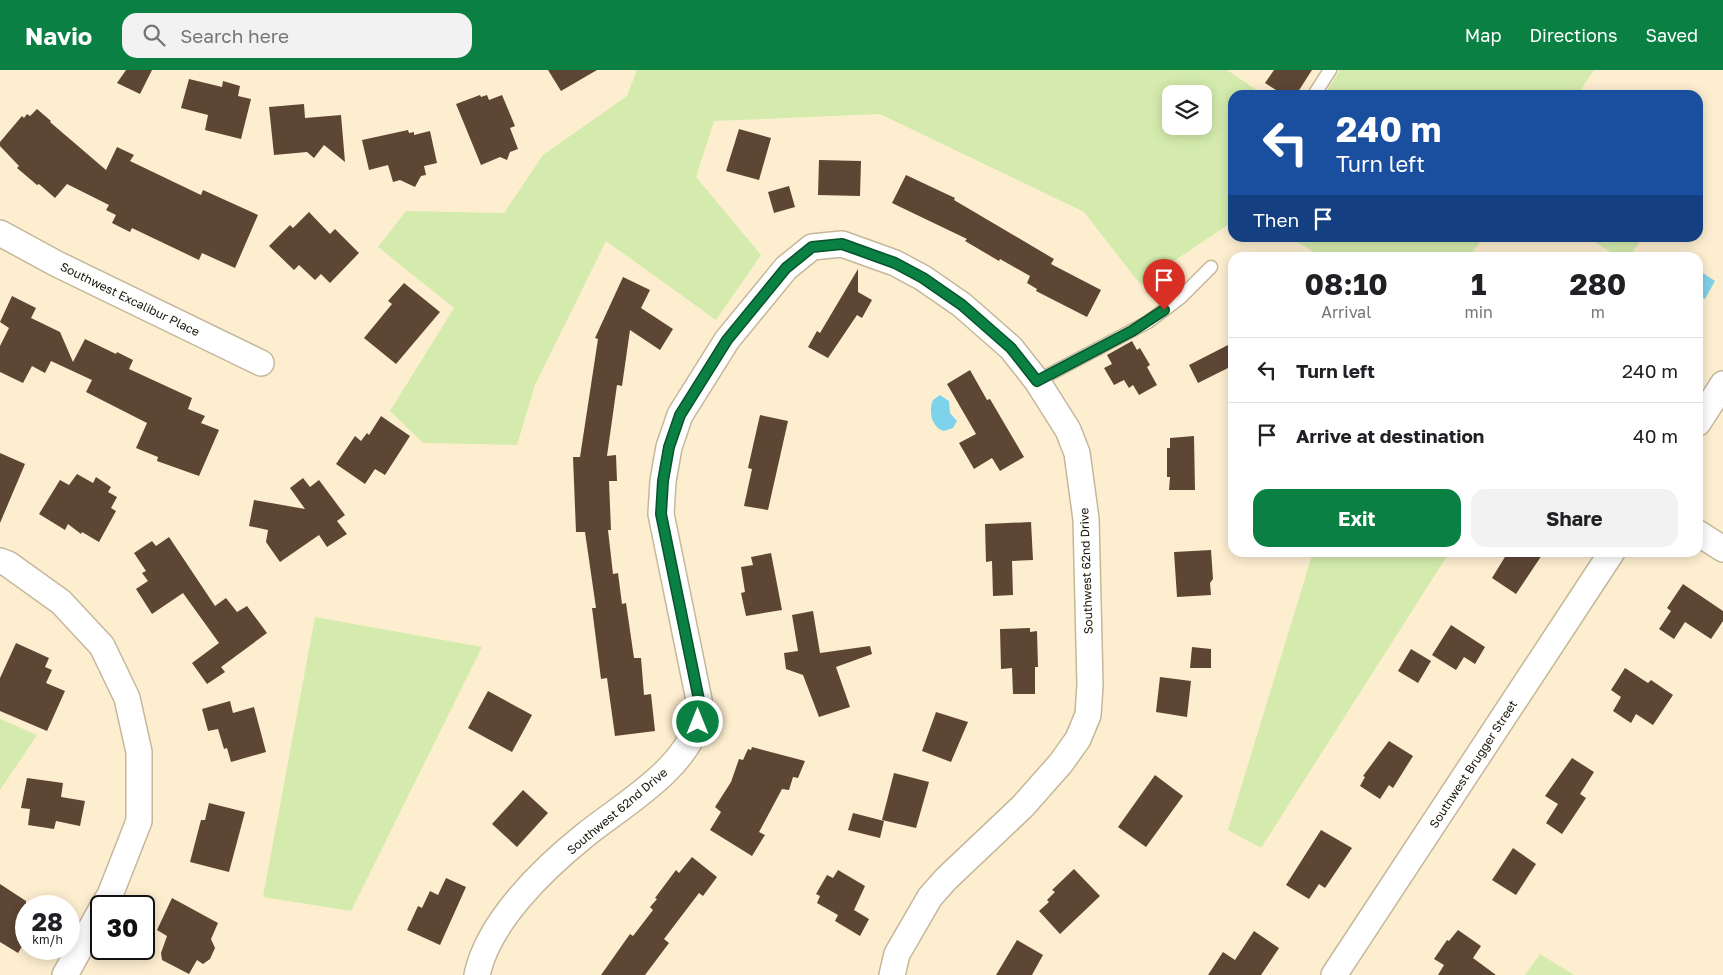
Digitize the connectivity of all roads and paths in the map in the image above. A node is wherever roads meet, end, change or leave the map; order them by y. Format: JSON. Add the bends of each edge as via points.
{"nodes":[{"id":1,"x":1330,"y":70,"type":"edge"},
{"id":2,"x":1317,"y":90,"type":"edge"},
{"id":3,"x":0,"y":233,"type":"edge"},
{"id":4,"x":1211,"y":267,"type":"dead end"},
{"id":5,"x":261,"y":363,"type":"dead end"},
{"id":6,"x":1037,"y":381,"type":"junction"},
{"id":7,"x":1723,"y":384,"type":"edge"},
{"id":8,"x":1703,"y":415,"type":"edge"},
{"id":9,"x":1703,"y":536,"type":"edge"},
{"id":10,"x":1723,"y":549,"type":"edge"},
{"id":11,"x":1609,"y":557,"type":"edge"},
{"id":12,"x":0,"y":561,"type":"edge"},
{"id":13,"x":109,"y":895,"type":"edge"},
{"id":14,"x":90,"y":930,"type":"edge"},
{"id":15,"x":65,"y":975,"type":"edge"},
{"id":16,"x":477,"y":975,"type":"edge"},
{"id":17,"x":892,"y":975,"type":"edge"},
{"id":18,"x":1334,"y":975,"type":"edge"}],
"edges":[{"from":1,"to":2,"type":"lane"},
{"from":3,"to":5,"type":"street","name":"Southwest Excalibur Place"},
{"from":4,"to":6,"type":"lane","via":[[1180,298],[1148,322]]},
{"from":6,"to":16,"type":"street","name":"Southwest 62nd Drive","via":[[1011,348],[962,305],[895,263],[842,244],[812,247],[786,268],[727,340],[680,415],[669,447],[661,514],[699,700],[698,722],[677,759],[656,782],[583,837],[526,890],[491,938]]},
{"from":6,"to":17,"type":"street","name":"Southwest 62nd Drive","via":[[1068,430],[1077,452],[1086,519],[1088,715],[1078,739],[1061,763],[1023,806],[930,897],[897,954]]},
{"from":7,"to":8,"type":"street"},
{"from":9,"to":10,"type":"street"},
{"from":11,"to":18,"type":"street","name":"Southwest Brugger Street"},
{"from":12,"to":13,"type":"street","via":[[61,602],[102,646],[127,698],[139,752],[138,821]]},
{"from":14,"to":15,"type":"street"}]}
